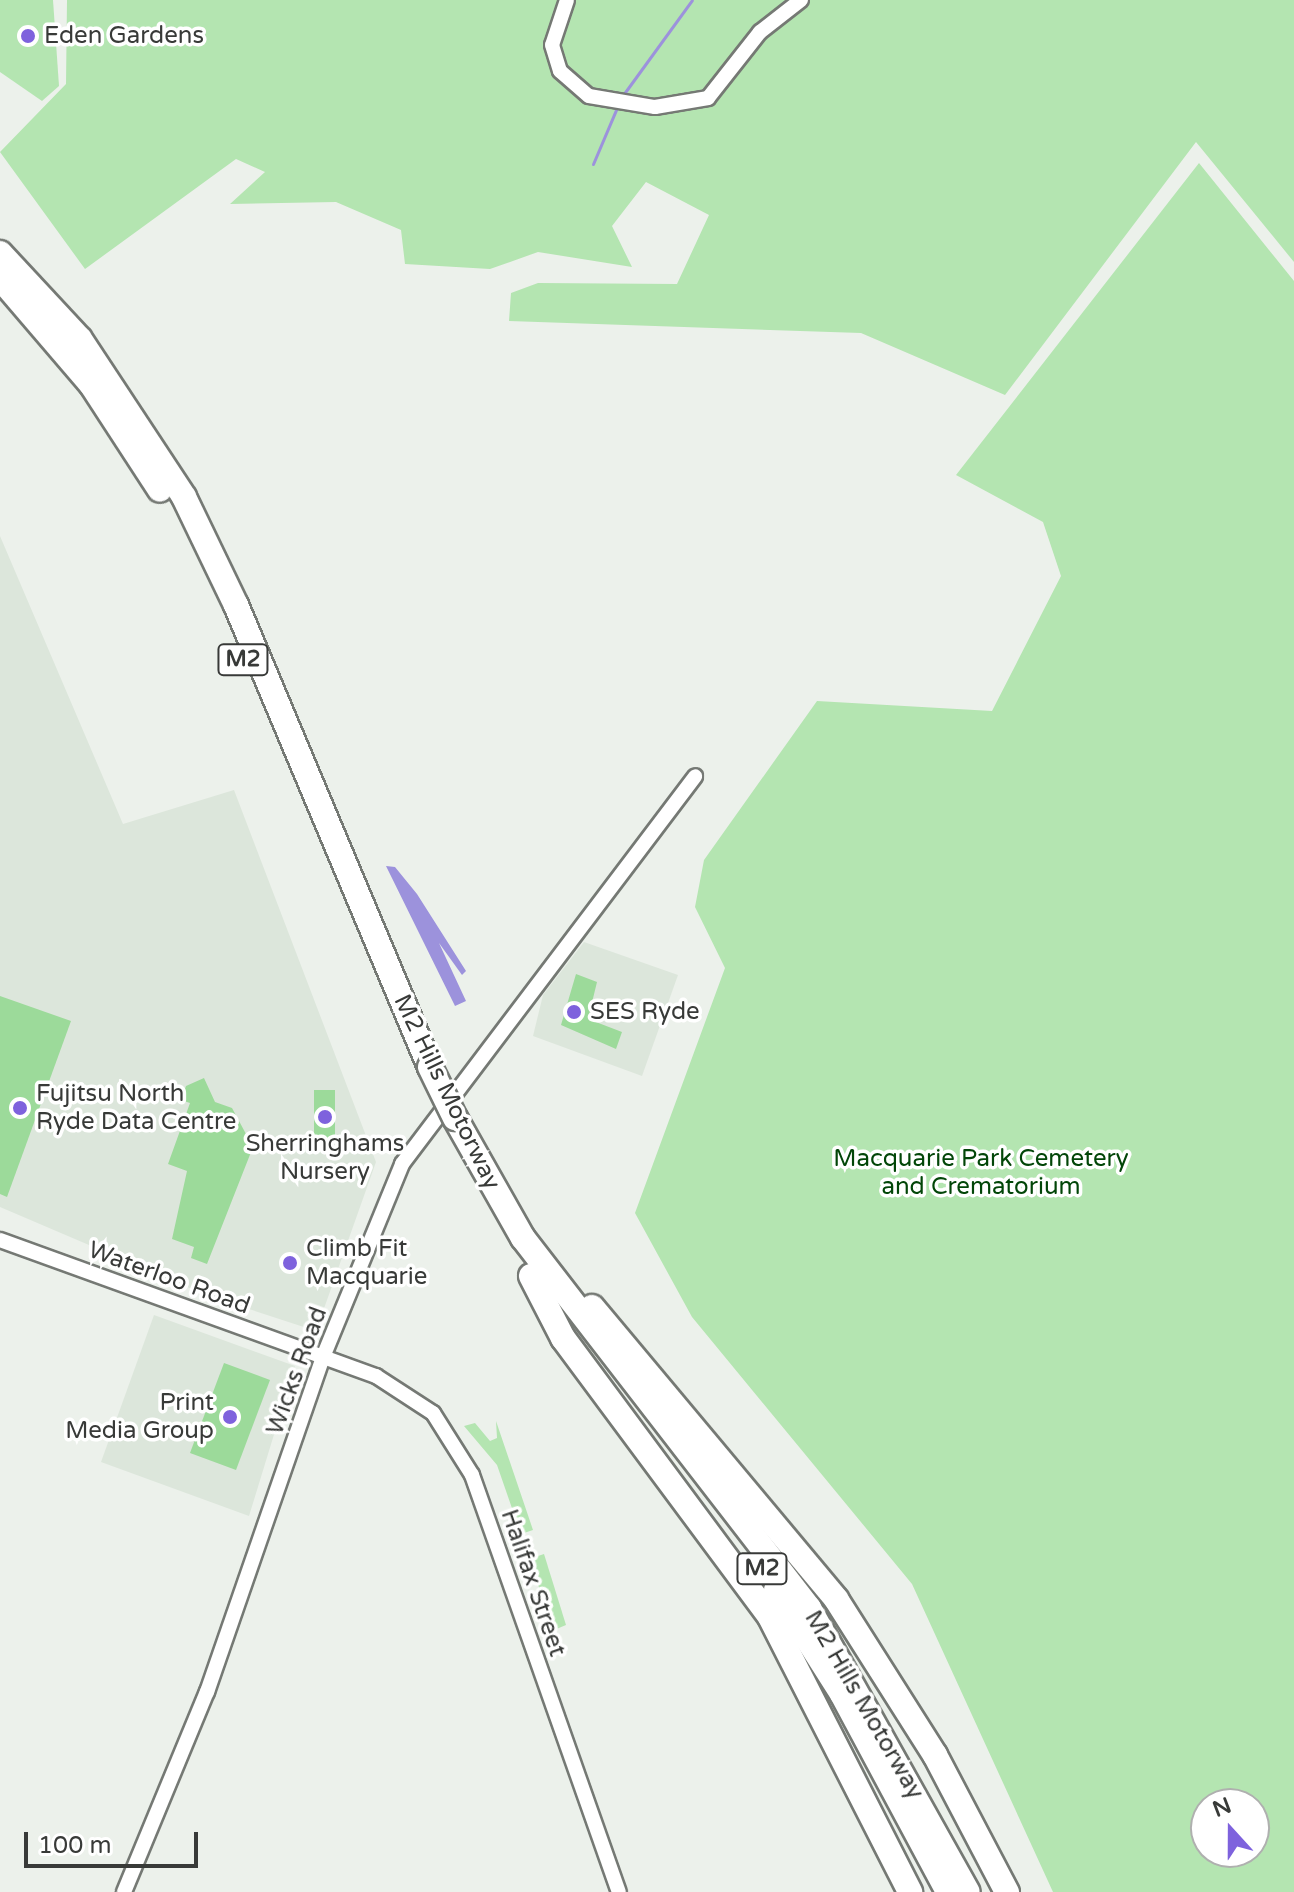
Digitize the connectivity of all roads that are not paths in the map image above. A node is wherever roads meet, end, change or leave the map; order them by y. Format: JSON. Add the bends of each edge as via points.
{"nodes":[{"id":1,"x":567,"y":0,"type":"edge"},
{"id":2,"x":801,"y":0,"type":"edge"},
{"id":3,"x":0,"y":234,"type":"edge"},
{"id":4,"x":0,"y":253,"type":"edge"},
{"id":5,"x":0,"y":278,"type":"edge"},
{"id":6,"x":80,"y":339,"type":"junction"},
{"id":7,"x":695,"y":776,"type":"dead end"},
{"id":8,"x":425,"y":1074,"type":"junction"},
{"id":9,"x":449,"y":1125,"type":"junction"},
{"id":10,"x":523,"y":1238,"type":"junction"},
{"id":11,"x":0,"y":1240,"type":"edge"},
{"id":12,"x":531,"y":1276,"type":"junction"},
{"id":13,"x":323,"y":1357,"type":"junction"},
{"id":14,"x":136,"y":1872,"type":"junction"},
{"id":15,"x":124,"y":1892,"type":"edge"},
{"id":16,"x":131,"y":1892,"type":"edge"},
{"id":17,"x":619,"y":1892,"type":"edge"},
{"id":18,"x":910,"y":1892,"type":"edge"},
{"id":19,"x":948,"y":1892,"type":"edge"},
{"id":20,"x":968,"y":1892,"type":"edge"},
{"id":21,"x":1007,"y":1892,"type":"edge"}],
"edges":[{"from":1,"to":2,"type":"street","via":[[554,31],[554,58],[569,81],[604,99],[674,107],[702,102],[760,32]]},
{"from":3,"to":6,"type":"highway","number":"M2","via":[[71,309]]},
{"from":4,"to":6,"type":"highway","name":"M2 Hills Motorway","number":"M2"},
{"from":5,"to":8,"type":"highway","name":"M2 Hills Motorway","number":"M2","via":[[91,384],[179,523]]},
{"from":6,"to":8,"type":"highway","name":"M2 Hills Motorway","number":"M2","via":[[148,438],[211,550]]},
{"from":7,"to":13,"type":"street","name":"Wicks Road","via":[[418,1138],[389,1194]]},
{"from":8,"to":9,"type":"highway","name":"M2 Hills Motorway","number":"M2"},
{"from":9,"to":10,"type":"highway","name":"M2 Hills Motorway","number":"M2"},
{"from":9,"to":12,"type":"highway","name":"M2 Hills Motorway","number":"M2"},
{"from":10,"to":20,"type":"highway","name":"M2 Hills Motorway","number":"M2","via":[[809,1608]]},
{"from":10,"to":21,"type":"highway","via":[[552,1259],[836,1599],[927,1742]]},
{"from":11,"to":13,"type":"street","name":"Waterloo Road"},
{"from":12,"to":18,"type":"highway","via":[[563,1338],[770,1617]]},
{"from":12,"to":19,"type":"highway","name":"M2 Hills Motorway","number":"M2","via":[[790,1610]]},
{"from":13,"to":14,"type":"street","name":"Wicks Road","via":[[215,1671]]},
{"from":13,"to":17,"type":"street","name":"Halifax Street","via":[[398,1386],[433,1413],[461,1450]]},
{"from":14,"to":15,"type":"street","name":"Wicks Road"},
{"from":14,"to":16,"type":"street","name":"Wicks Road"}]}
